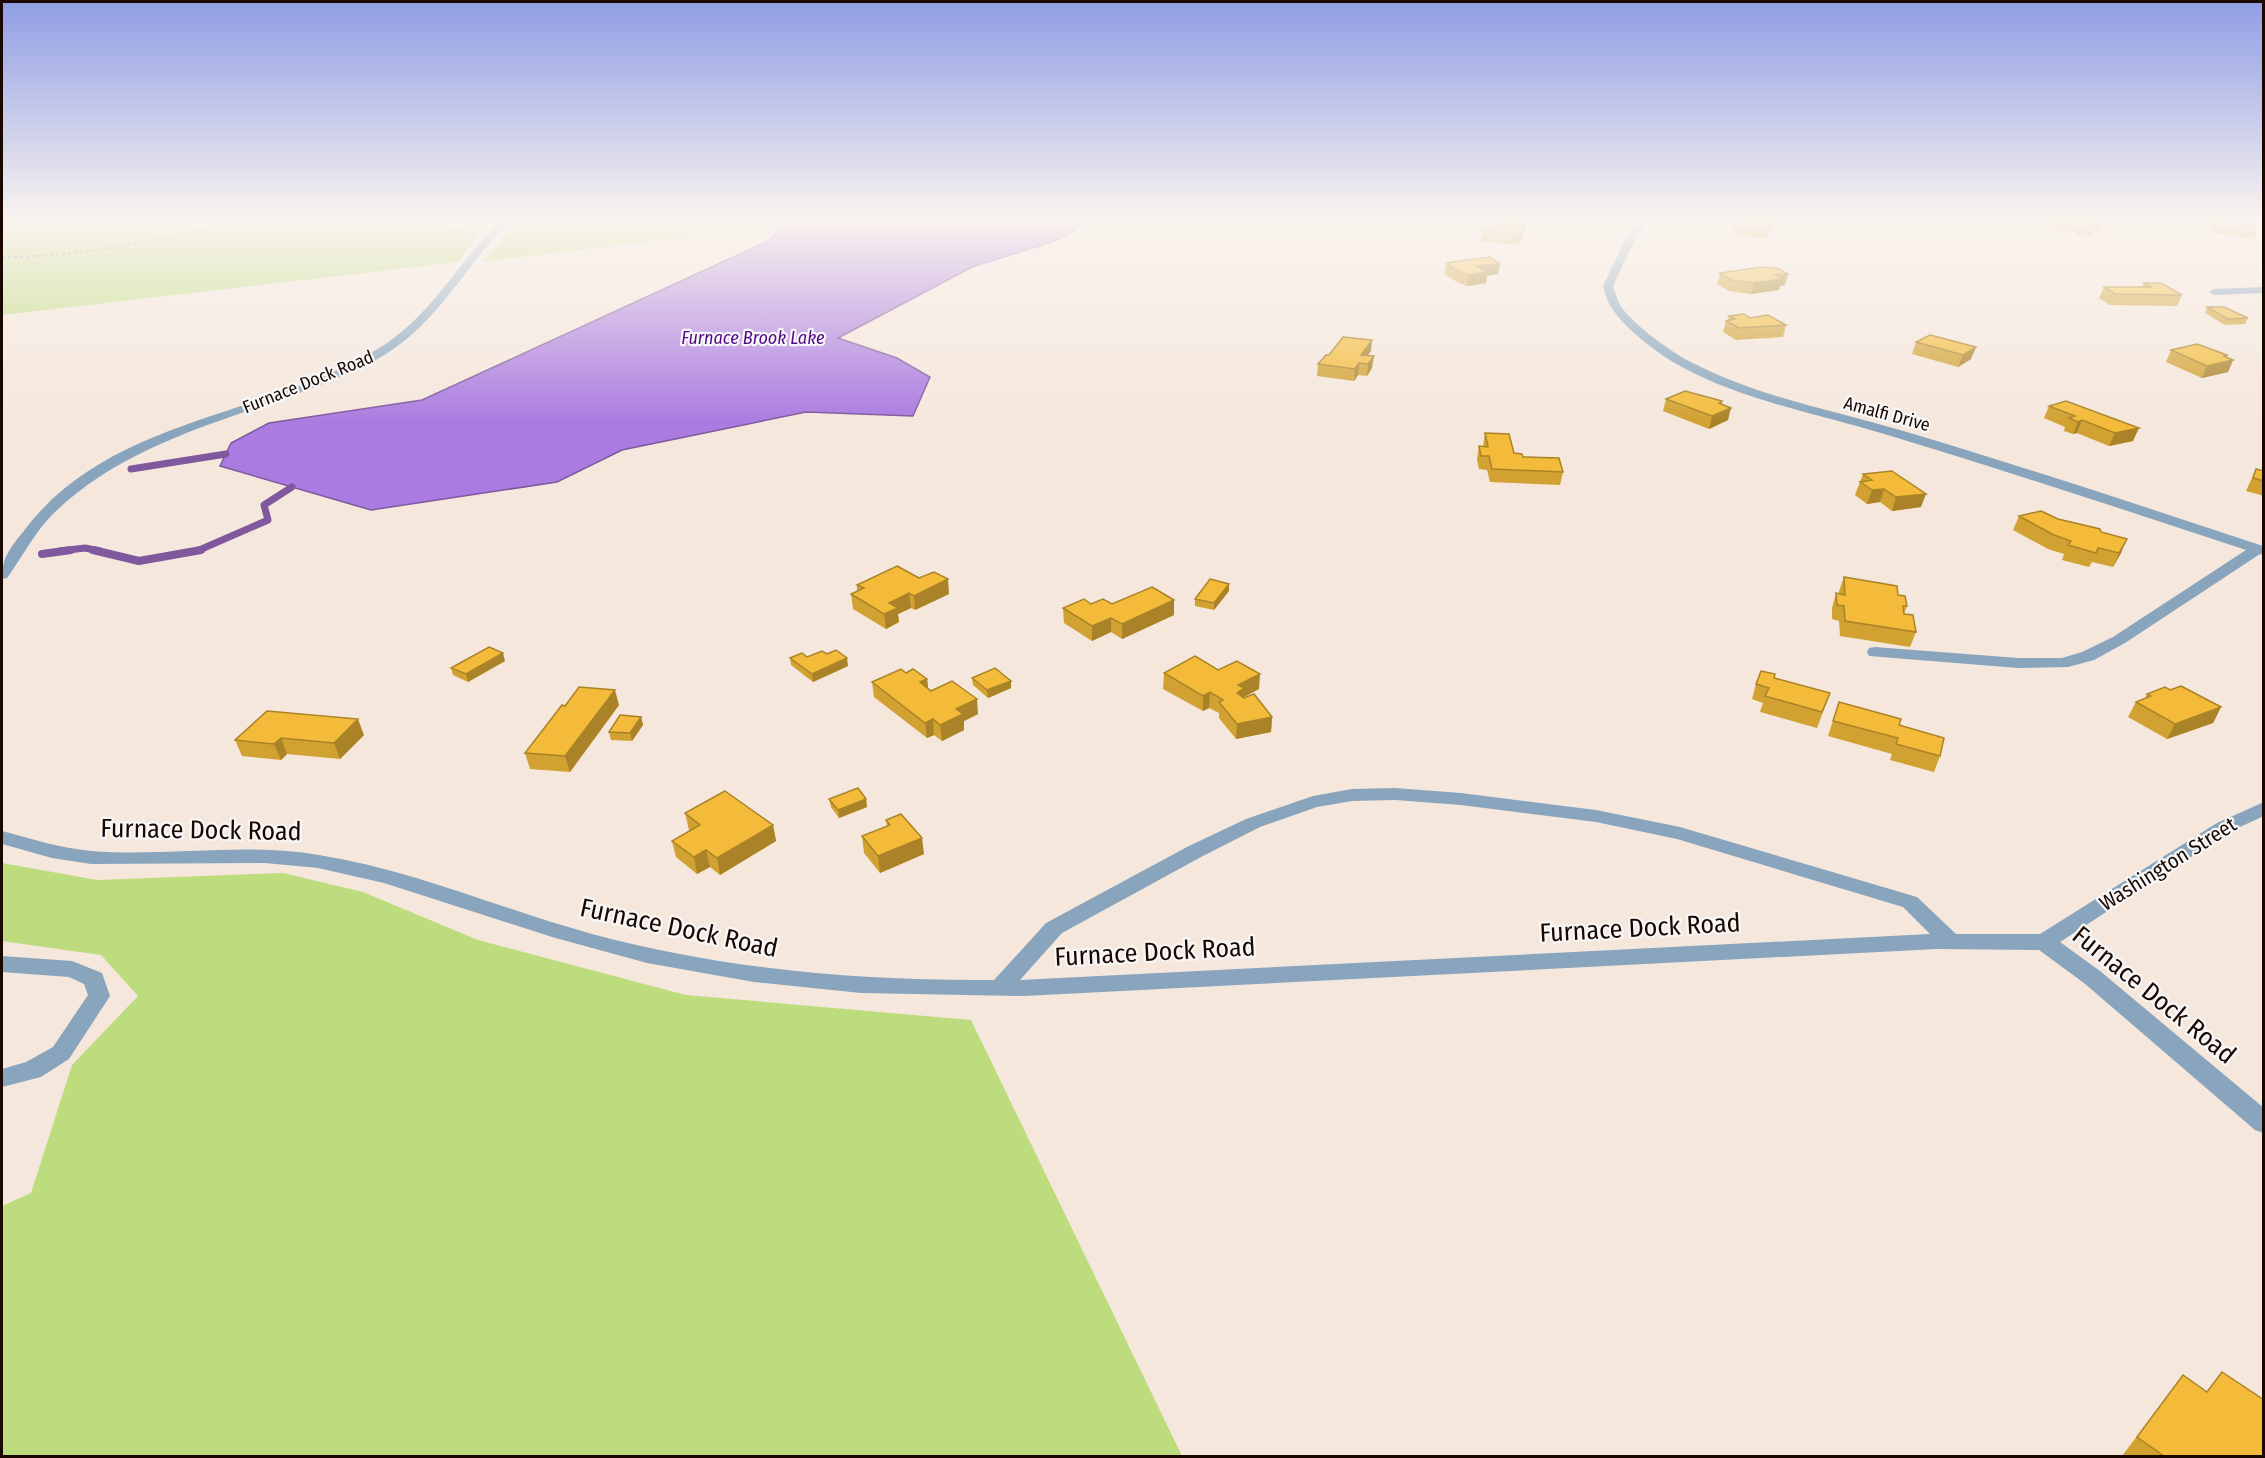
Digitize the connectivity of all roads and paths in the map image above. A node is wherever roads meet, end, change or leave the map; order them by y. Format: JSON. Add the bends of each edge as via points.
{"nodes":[{"id":1,"x":450,"y":287,"type":"edge"},
{"id":2,"x":1608,"y":287,"type":"edge"},
{"id":3,"x":2264,"y":290,"type":"edge"},
{"id":4,"x":2214,"y":292,"type":"dead end"},
{"id":5,"x":2261,"y":550,"type":"edge"},
{"id":6,"x":2,"y":574,"type":"edge"},
{"id":7,"x":1875,"y":652,"type":"dead end"},
{"id":8,"x":2264,"y":808,"type":"edge"},
{"id":9,"x":2,"y":837,"type":"edge"},
{"id":10,"x":1951,"y":941,"type":"junction"},
{"id":11,"x":2044,"y":942,"type":"junction"},
{"id":12,"x":2,"y":963,"type":"edge"},
{"id":13,"x":1000,"y":988,"type":"junction"},
{"id":14,"x":2,"y":1078,"type":"edge"},
{"id":15,"x":2264,"y":1123,"type":"edge"}],
"edges":[{"from":1,"to":6,"type":"street","name":"Furnace Dock Road","via":[[428,314],[387,348],[339,373],[190,428],[110,465],[48,510]]},
{"from":2,"to":5,"type":"street","name":"Amalfi Drive","via":[[1615,306],[1638,330],[1682,362],[1710,376],[1791,406],[2056,482]]},
{"from":3,"to":4,"type":"street"},
{"from":5,"to":7,"type":"street","via":[[2118,640],[2088,656],[2062,663]]},
{"from":8,"to":11,"type":"street","name":"Washington Street","via":[[2224,827]]},
{"from":9,"to":13,"type":"street","name":"Furnace Dock Road","via":[[89,857],[268,857],[315,861],[405,881],[548,929],[637,953],[799,981],[908,989]]},
{"from":10,"to":11,"type":"street","name":"Furnace Dock Road"},
{"from":10,"to":13,"type":"street","name":"Furnace Dock Road"},
{"from":10,"to":13,"type":"street","via":[[1910,902],[1680,833],[1596,816],[1461,799],[1352,795],[1313,802],[1253,823],[1054,928]]},
{"from":11,"to":15,"type":"street","name":"Furnace Dock Road","via":[[2092,977]]},
{"from":12,"to":14,"type":"street","via":[[72,969],[94,979],[99,996],[61,1053],[33,1070]]}]}
